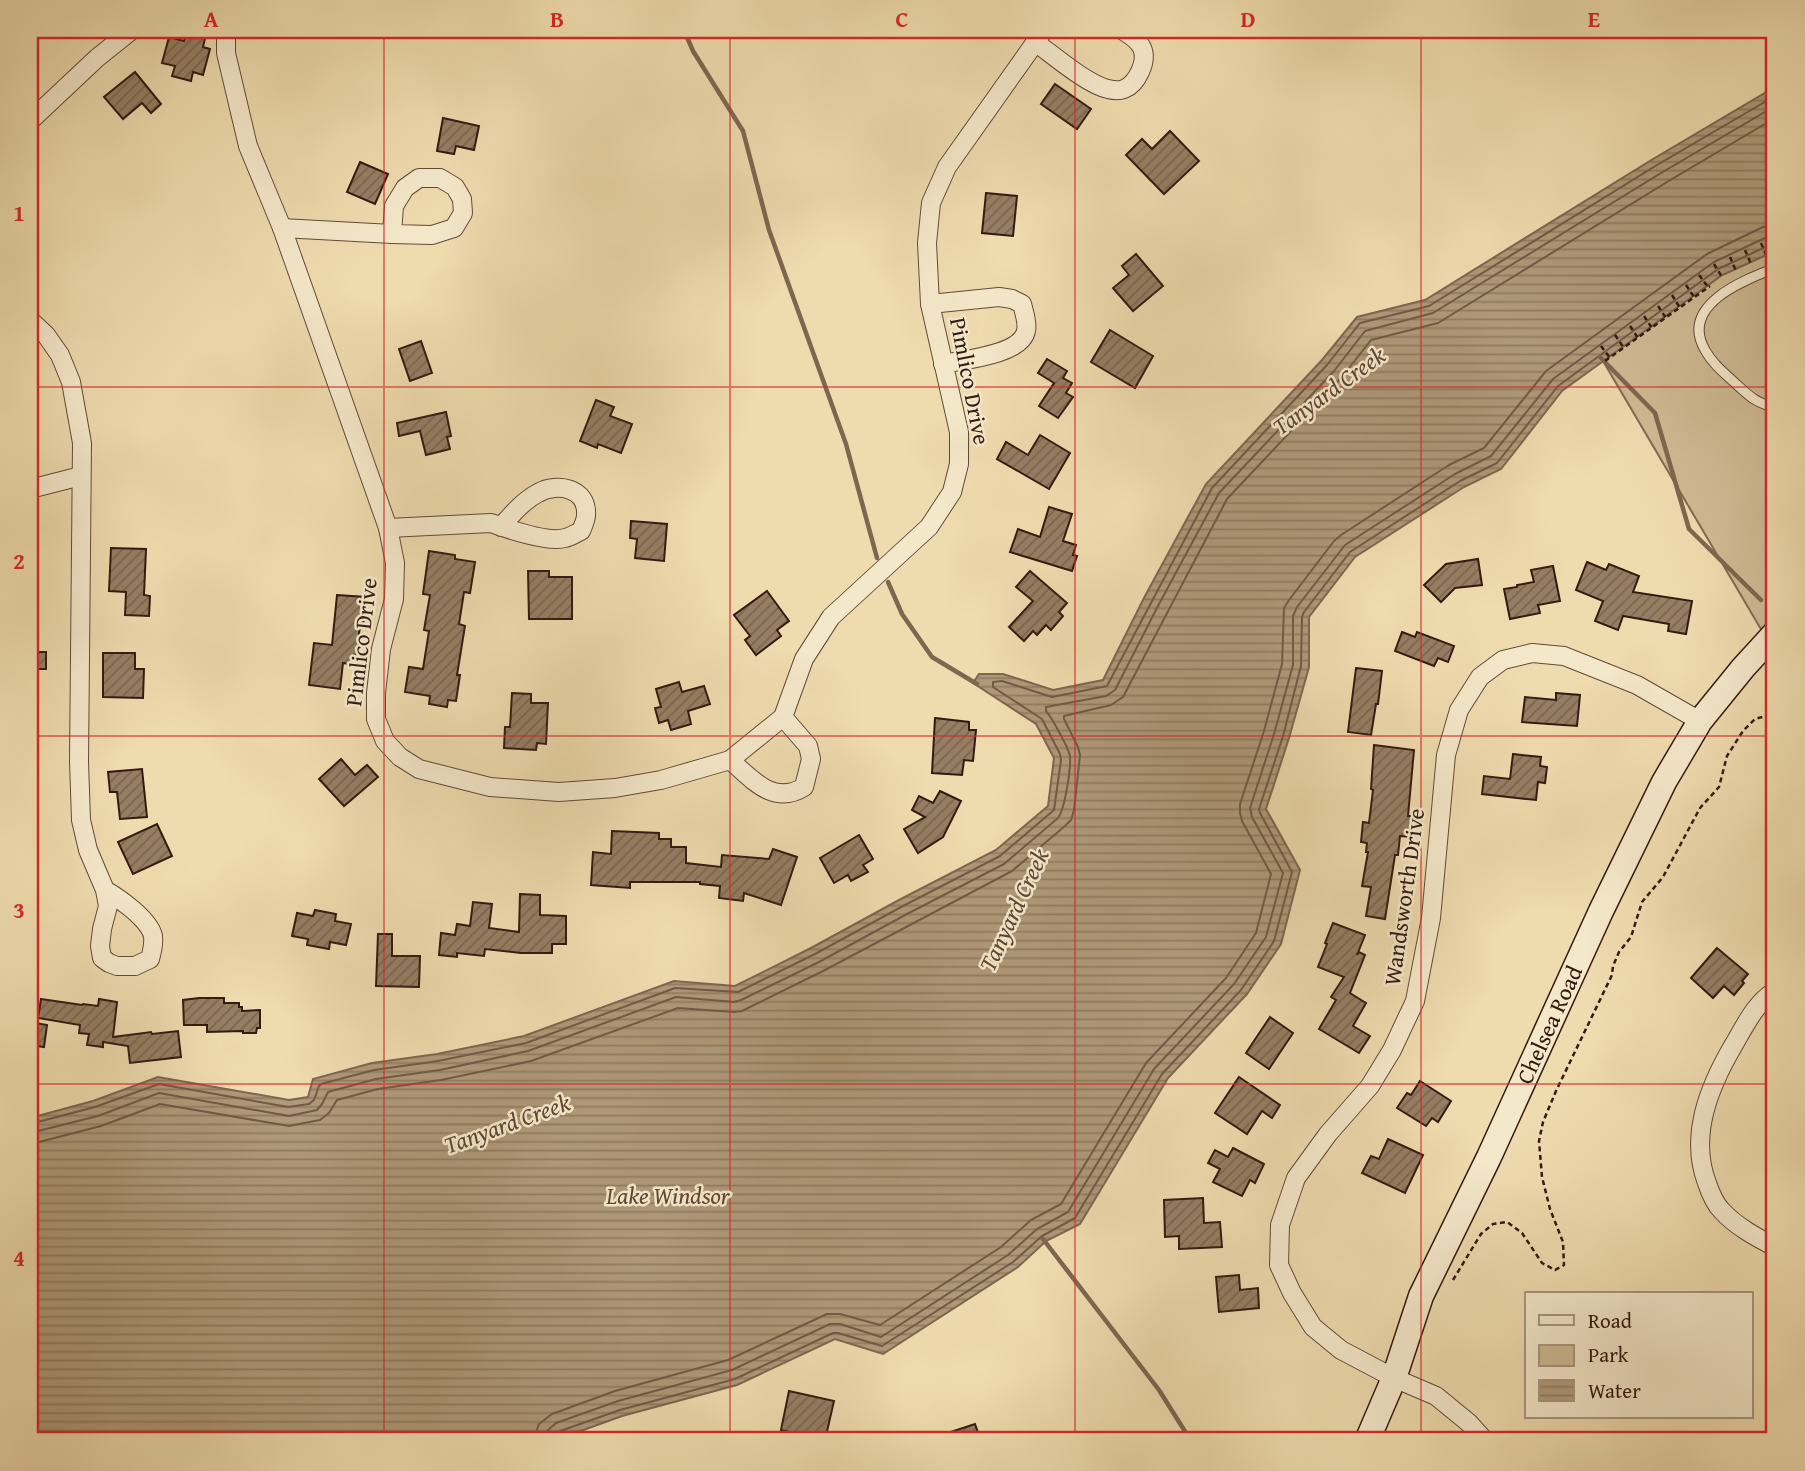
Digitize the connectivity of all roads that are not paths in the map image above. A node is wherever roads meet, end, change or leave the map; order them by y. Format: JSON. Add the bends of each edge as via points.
{"nodes":[{"id":1,"x":132,"y":30,"type":"edge"},
{"id":2,"x":226,"y":30,"type":"edge"},
{"id":3,"x":1122,"y":30,"type":"edge"},
{"id":4,"x":1040,"y":36,"type":"edge"},
{"id":5,"x":30,"y":121,"type":"edge"},
{"id":6,"x":282,"y":228,"type":"junction"},
{"id":7,"x":392,"y":234,"type":"dead end"},
{"id":8,"x":1775,"y":268,"type":"edge"},
{"id":9,"x":930,"y":304,"type":"junction"},
{"id":10,"x":30,"y":320,"type":"edge"},
{"id":11,"x":943,"y":364,"type":"junction"},
{"id":12,"x":1775,"y":405,"type":"edge"},
{"id":13,"x":81,"y":476,"type":"junction"},
{"id":14,"x":30,"y":488,"type":"edge"},
{"id":15,"x":501,"y":527,"type":"dead end"},
{"id":16,"x":388,"y":528,"type":"junction"},
{"id":17,"x":1775,"y":633,"type":"edge"},
{"id":18,"x":783,"y":717,"type":"junction"},
{"id":19,"x":1700,"y":721,"type":"junction"},
{"id":20,"x":730,"y":760,"type":"junction"},
{"id":21,"x":104,"y":890,"type":"dead end"},
{"id":22,"x":1775,"y":991,"type":"edge"},
{"id":23,"x":1775,"y":1247,"type":"edge"},
{"id":24,"x":1394,"y":1378,"type":"junction"},
{"id":25,"x":1367,"y":1441,"type":"edge"},
{"id":26,"x":1485,"y":1441,"type":"edge"}],
"edges":[{"from":1,"to":5,"type":"street"},
{"from":2,"to":6,"type":"street","name":"Pimlico Drive","via":[[226,53],[248,146]]},
{"from":3,"to":4,"type":"street","via":[[1137,40],[1145,62],[1125,89],[1112,90],[1097,87]]},
{"from":4,"to":9,"type":"street","name":"Pimlico Drive","via":[[947,167],[931,204],[927,243]]},
{"from":6,"to":7,"type":"street"},
{"from":6,"to":16,"type":"street","name":"Pimlico Drive"},
{"from":8,"to":12,"type":"lane","via":[[1745,279],[1716,298],[1701,315],[1700,332],[1703,348],[1716,365],[1752,398],[1766,406]]},
{"from":9,"to":11,"type":"street","name":"Pimlico Drive"},
{"from":9,"to":11,"type":"street","via":[[999,297],[1022,304],[1026,318],[1026,332],[1010,349]]},
{"from":10,"to":13,"type":"street","via":[[60,355],[71,382],[82,443]]},
{"from":11,"to":18,"type":"street","name":"Pimlico Drive","via":[[959,432],[959,464],[952,492],[929,527],[831,617],[804,659]]},
{"from":13,"to":14,"type":"street"},
{"from":13,"to":21,"type":"street","via":[[81,820]]},
{"from":15,"to":16,"type":"street","via":[[491,523]]},
{"from":16,"to":20,"type":"street","name":"Pimlico Drive","via":[[395,564],[394,599],[381,649],[376,719],[385,741],[400,757],[419,769],[490,787],[559,792],[661,780]]},
{"from":17,"to":19,"type":"street","name":"Chelsea Road"},
{"from":18,"to":20,"type":"street","name":"Pimlico Drive"},
{"from":18,"to":20,"type":"street","via":[[808,746],[811,759],[804,787],[794,793],[774,793]]},
{"from":19,"to":24,"type":"street","name":"Chelsea Road","via":[[1664,782],[1601,911],[1421,1296]]},
{"from":19,"to":24,"type":"street","name":"Wandsworth Drive","via":[[1637,685],[1564,656],[1532,653],[1503,660],[1480,677],[1459,710],[1446,755],[1431,918],[1415,1000],[1370,1086],[1296,1178],[1280,1225],[1279,1265],[1313,1327],[1341,1350]]},
{"from":22,"to":23,"type":"street","via":[[1756,1008],[1721,1066],[1701,1121],[1700,1146],[1702,1171],[1721,1211]]},
{"from":24,"to":25,"type":"street","name":"Chelsea Road"},
{"from":24,"to":26,"type":"street","name":"Wandsworth Drive","via":[[1436,1396]]}]}
